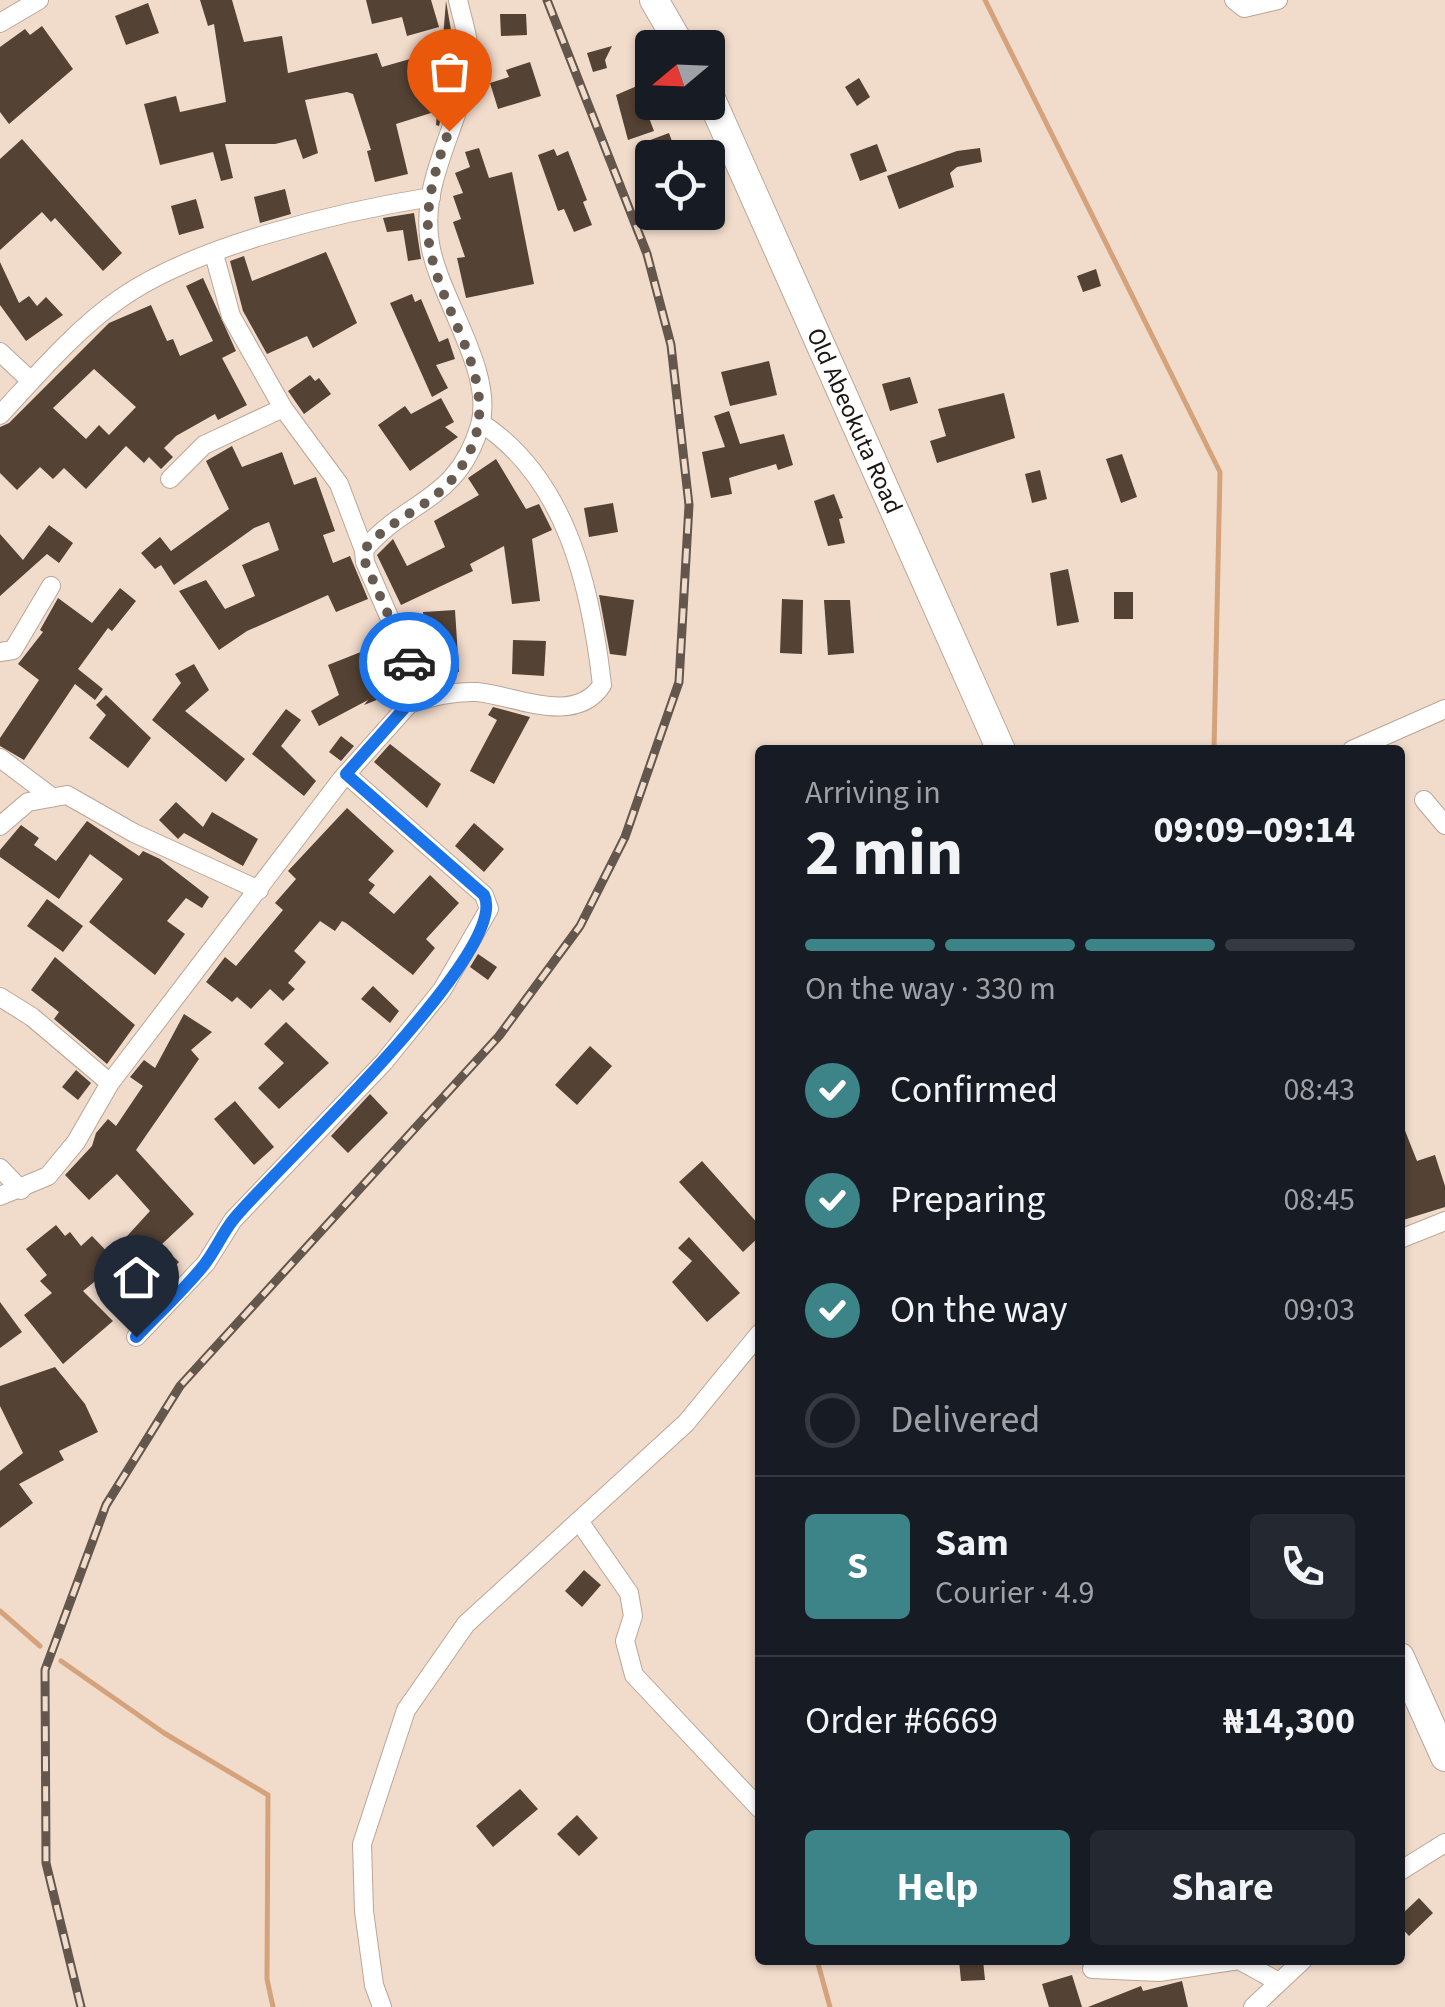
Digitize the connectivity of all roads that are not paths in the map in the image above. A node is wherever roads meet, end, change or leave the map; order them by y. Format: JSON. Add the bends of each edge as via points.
{"nodes":[{"id":1,"x":39,"y":0,"type":"edge"},
{"id":2,"x":458,"y":0,"type":"edge"},
{"id":3,"x":654,"y":0,"type":"edge"},
{"id":4,"x":1234,"y":0,"type":"edge"},
{"id":5,"x":1278,"y":0,"type":"edge"},
{"id":6,"x":0,"y":23,"type":"edge"},
{"id":7,"x":672,"y":30,"type":"edge"},
{"id":8,"x":720,"y":120,"type":"edge"},
{"id":9,"x":431,"y":196,"type":"junction"},
{"id":10,"x":214,"y":254,"type":"junction"},
{"id":11,"x":0,"y":352,"type":"edge"},
{"id":12,"x":31,"y":381,"type":"junction"},
{"id":13,"x":283,"y":408,"type":"junction"},
{"id":14,"x":0,"y":415,"type":"edge"},
{"id":15,"x":481,"y":422,"type":"junction"},
{"id":16,"x":170,"y":479,"type":"dead end"},
{"id":17,"x":364,"y":550,"type":"junction"},
{"id":18,"x":52,"y":586,"type":"dead end"},
{"id":19,"x":0,"y":652,"type":"edge"},
{"id":20,"x":408,"y":704,"type":"junction"},
{"id":21,"x":1445,"y":708,"type":"edge"},
{"id":22,"x":999,"y":745,"type":"edge"},
{"id":23,"x":1363,"y":745,"type":"edge"},
{"id":24,"x":0,"y":758,"type":"edge"},
{"id":25,"x":346,"y":774,"type":"junction"},
{"id":26,"x":49,"y":795,"type":"junction"},
{"id":27,"x":1424,"y":800,"type":"dead end"},
{"id":28,"x":1445,"y":825,"type":"edge"},
{"id":29,"x":0,"y":826,"type":"edge"},
{"id":30,"x":259,"y":890,"type":"junction"},
{"id":31,"x":0,"y":997,"type":"edge"},
{"id":32,"x":110,"y":1082,"type":"junction"},
{"id":33,"x":0,"y":1168,"type":"edge"},
{"id":34,"x":21,"y":1190,"type":"junction"},
{"id":35,"x":0,"y":1196,"type":"edge"},
{"id":36,"x":1445,"y":1221,"type":"edge"},
{"id":37,"x":1405,"y":1237,"type":"edge"},
{"id":38,"x":136,"y":1337,"type":"dead end"},
{"id":39,"x":755,"y":1339,"type":"edge"},
{"id":40,"x":579,"y":1521,"type":"junction"},
{"id":41,"x":1405,"y":1668,"type":"edge"},
{"id":42,"x":1445,"y":1757,"type":"edge"},
{"id":43,"x":755,"y":1804,"type":"edge"},
{"id":44,"x":1445,"y":1843,"type":"edge"},
{"id":45,"x":1405,"y":1868,"type":"edge"},
{"id":46,"x":1206,"y":1965,"type":"edge"},
{"id":47,"x":1248,"y":1965,"type":"edge"},
{"id":48,"x":1297,"y":1965,"type":"edge"},
{"id":49,"x":1092,"y":1969,"type":"dead end"},
{"id":50,"x":1277,"y":1981,"type":"junction"},
{"id":51,"x":382,"y":2007,"type":"edge"},
{"id":52,"x":1253,"y":2007,"type":"edge"}],
"edges":[{"from":1,"to":6,"type":"street"},
{"from":2,"to":9,"type":"street","via":[[469,57]]},
{"from":3,"to":7,"type":"highway"},
{"from":4,"to":5,"type":"street","via":[[1244,8]]},
{"from":8,"to":22,"type":"highway","name":"Old Abeokuta Road"},
{"from":9,"to":10,"type":"street","via":[[342,214]]},
{"from":9,"to":15,"type":"street","via":[[430,243],[479,378]]},
{"from":10,"to":12,"type":"street","via":[[120,298]]},
{"from":10,"to":13,"type":"street","via":[[231,316]]},
{"from":11,"to":12,"type":"street"},
{"from":12,"to":14,"type":"street"},
{"from":13,"to":16,"type":"street","via":[[204,445]]},
{"from":13,"to":17,"type":"street","via":[[339,484]]},
{"from":15,"to":17,"type":"street","via":[[459,471],[437,496]]},
{"from":15,"to":20,"type":"street","via":[[522,454],[550,490],[591,619],[602,685],[585,698],[552,707],[462,692]]},
{"from":17,"to":20,"type":"street","via":[[412,670]]},
{"from":18,"to":19,"type":"street","via":[[13,650]]},
{"from":20,"to":25,"type":"street"},
{"from":21,"to":23,"type":"street"},
{"from":24,"to":26,"type":"street"},
{"from":25,"to":30,"type":"street"},
{"from":25,"to":38,"type":"street","via":[[484,895],[488,910],[442,990],[384,1062],[233,1220],[206,1263]]},
{"from":26,"to":29,"type":"street","via":[[28,802]]},
{"from":26,"to":30,"type":"street","via":[[88,804],[134,833]]},
{"from":27,"to":28,"type":"street"},
{"from":30,"to":32,"type":"street"},
{"from":31,"to":32,"type":"street"},
{"from":32,"to":34,"type":"street","via":[[48,1176]]},
{"from":33,"to":34,"type":"street"},
{"from":34,"to":35,"type":"street"},
{"from":36,"to":37,"type":"street"},
{"from":39,"to":40,"type":"street","via":[[686,1423]]},
{"from":40,"to":43,"type":"street","via":[[629,1593],[633,1616],[625,1641],[634,1675]]},
{"from":40,"to":51,"type":"street","via":[[466,1624],[406,1710],[362,1844],[366,1929]]},
{"from":41,"to":42,"type":"highway"},
{"from":44,"to":45,"type":"street"},
{"from":46,"to":49,"type":"street","via":[[1159,1972]]},
{"from":47,"to":50,"type":"street"},
{"from":48,"to":50,"type":"street"},
{"from":50,"to":52,"type":"street"}]}
